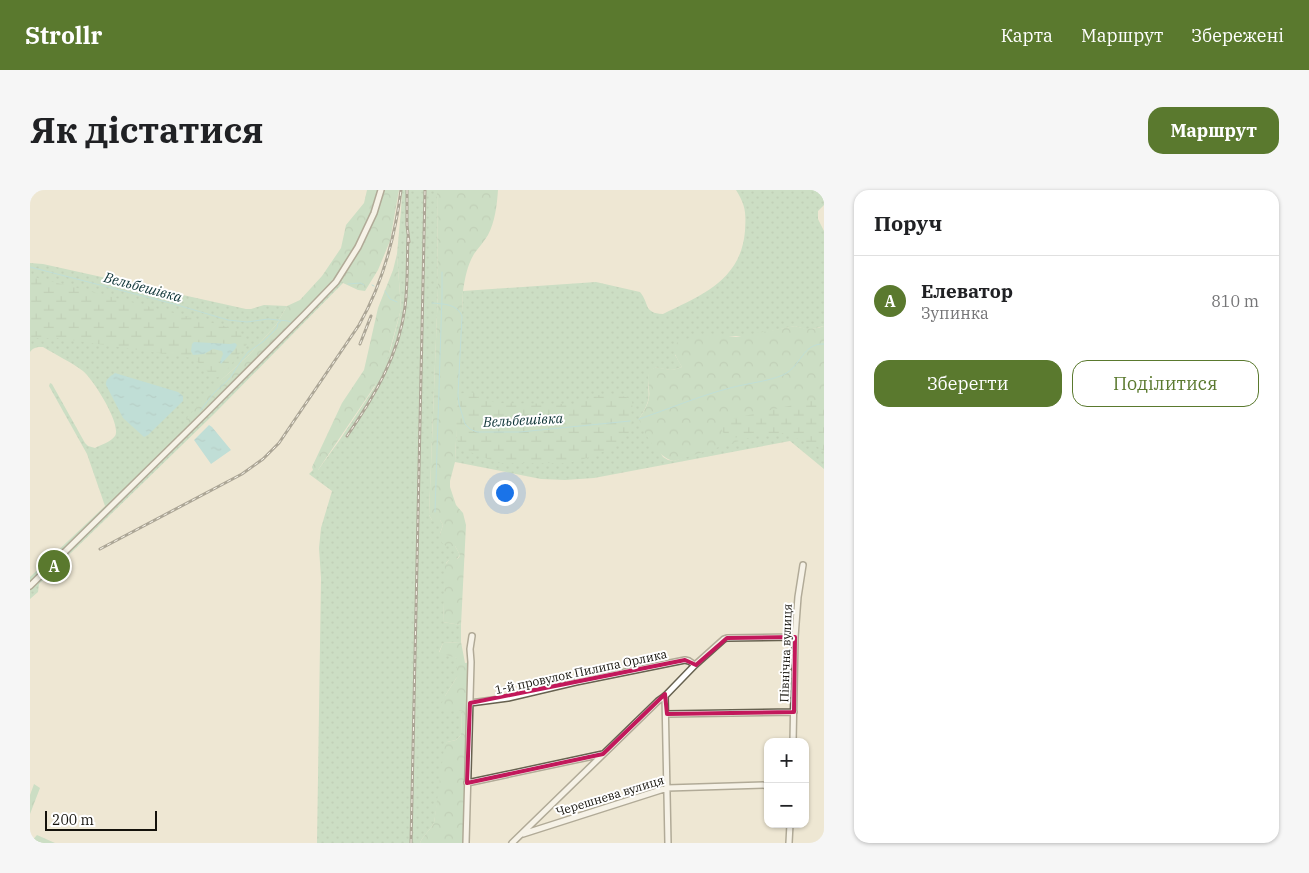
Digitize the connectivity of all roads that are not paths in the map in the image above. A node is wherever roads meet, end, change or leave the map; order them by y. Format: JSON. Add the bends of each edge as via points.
{"nodes":[{"id":1,"x":381,"y":190,"type":"edge"},
{"id":2,"x":803,"y":565,"type":"dead end"},
{"id":3,"x":30,"y":586,"type":"edge"},
{"id":4,"x":472,"y":636,"type":"dead end"},
{"id":5,"x":795,"y":637,"type":"junction"},
{"id":6,"x":695,"y":665,"type":"junction"},
{"id":7,"x":666,"y":696,"type":"junction"},
{"id":8,"x":470,"y":704,"type":"junction"},
{"id":9,"x":794,"y":712,"type":"junction"},
{"id":10,"x":666,"y":714,"type":"junction"},
{"id":11,"x":793,"y":738,"type":"edge"},
{"id":12,"x":603,"y":754,"type":"junction"},
{"id":13,"x":467,"y":783,"type":"junction"},
{"id":14,"x":764,"y":785,"type":"edge"},
{"id":15,"x":667,"y":788,"type":"junction"},
{"id":16,"x":790,"y":828,"type":"edge"},
{"id":17,"x":520,"y":835,"type":"junction"},
{"id":18,"x":466,"y":843,"type":"edge"},
{"id":19,"x":512,"y":843,"type":"edge"},
{"id":20,"x":668,"y":843,"type":"edge"},
{"id":21,"x":789,"y":843,"type":"edge"}],
"edges":[{"from":1,"to":3,"type":"street","via":[[358,247],[336,282]]},
{"from":2,"to":5,"type":"street","name":"Північна вулиця"},
{"from":4,"to":8,"type":"street"},
{"from":5,"to":6,"type":"street","via":[[726,638]]},
{"from":5,"to":9,"type":"street","name":"Північна вулиця"},
{"from":6,"to":7,"type":"street"},
{"from":6,"to":8,"type":"street","name":"1-й провулок Пилипа Орлика","via":[[685,660]]},
{"from":7,"to":10,"type":"street"},
{"from":7,"to":12,"type":"street"},
{"from":8,"to":13,"type":"street"},
{"from":9,"to":10,"type":"street"},
{"from":9,"to":11,"type":"street","name":"Північна вулиця"},
{"from":10,"to":15,"type":"street"},
{"from":12,"to":13,"type":"street"},
{"from":12,"to":17,"type":"street"},
{"from":13,"to":18,"type":"street"},
{"from":14,"to":15,"type":"street","name":"Черешнева вулиця"},
{"from":15,"to":17,"type":"street","name":"Черешнева вулиця"},
{"from":15,"to":20,"type":"street"},
{"from":16,"to":21,"type":"street"},
{"from":17,"to":19,"type":"street"}]}
